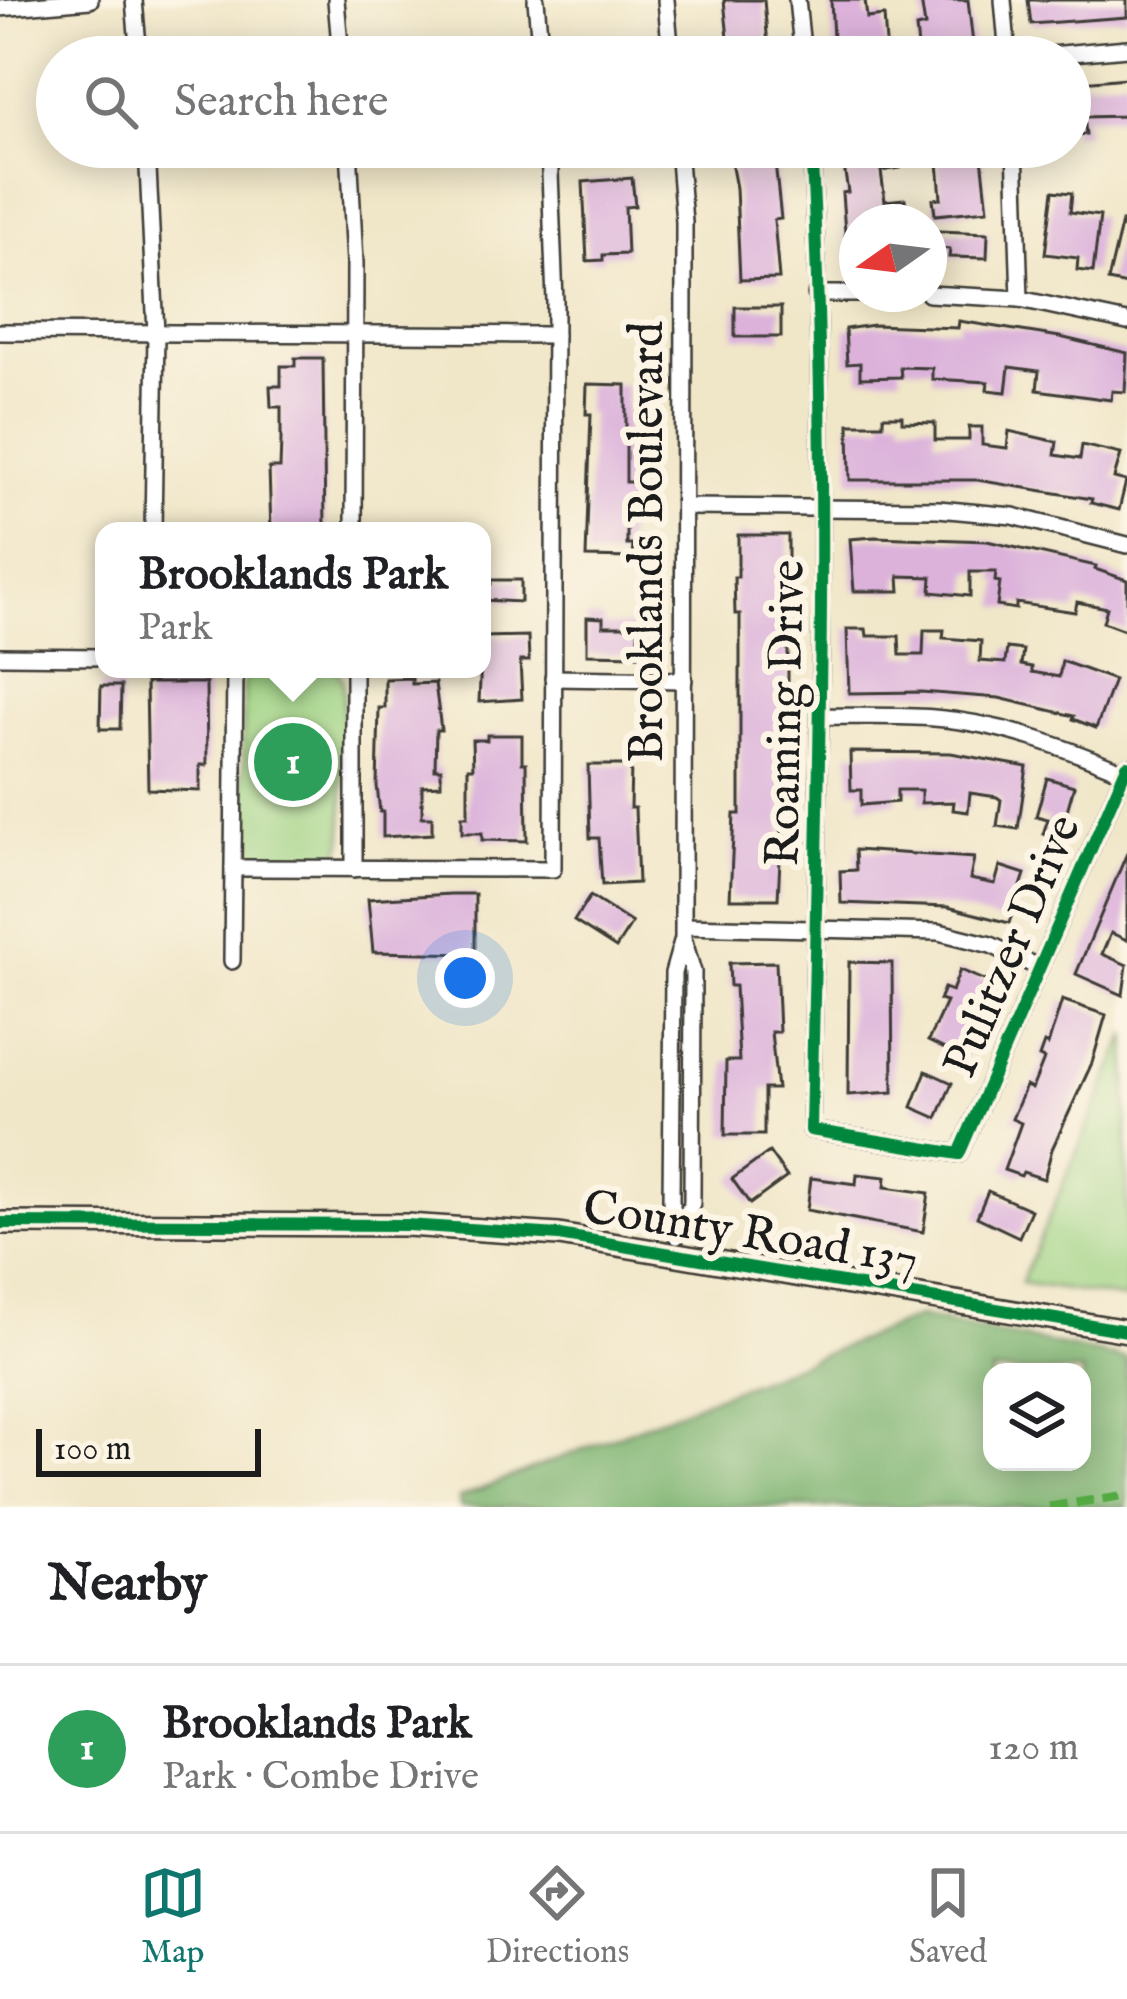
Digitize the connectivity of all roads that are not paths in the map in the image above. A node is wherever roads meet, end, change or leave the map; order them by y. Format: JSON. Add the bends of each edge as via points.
{"nodes":[{"id":1,"x":90,"y":0,"type":"edge"},
{"id":2,"x":134,"y":0,"type":"edge"},
{"id":3,"x":336,"y":0,"type":"edge"},
{"id":4,"x":536,"y":0,"type":"edge"},
{"id":5,"x":666,"y":0,"type":"edge"},
{"id":6,"x":797,"y":0,"type":"edge"},
{"id":7,"x":1004,"y":0,"type":"edge"},
{"id":8,"x":0,"y":8,"type":"edge"},
{"id":9,"x":137,"y":36,"type":"edge"},
{"id":10,"x":339,"y":36,"type":"edge"},
{"id":11,"x":539,"y":36,"type":"edge"},
{"id":12,"x":669,"y":36,"type":"edge"},
{"id":13,"x":801,"y":36,"type":"edge"},
{"id":14,"x":1007,"y":36,"type":"edge"},
{"id":15,"x":1127,"y":48,"type":"edge"},
{"id":16,"x":1091,"y":51,"type":"edge"},
{"id":17,"x":149,"y":168,"type":"edge"},
{"id":18,"x":350,"y":168,"type":"edge"},
{"id":19,"x":550,"y":168,"type":"edge"},
{"id":20,"x":680,"y":168,"type":"edge"},
{"id":21,"x":812,"y":168,"type":"edge"},
{"id":22,"x":1016,"y":168,"type":"edge"},
{"id":23,"x":816,"y":294,"type":"junction"},
{"id":24,"x":839,"y":294,"type":"edge"},
{"id":25,"x":947,"y":295,"type":"edge"},
{"id":26,"x":1019,"y":299,"type":"junction"},
{"id":27,"x":1127,"y":322,"type":"edge"},
{"id":28,"x":0,"y":332,"type":"edge"},
{"id":29,"x":156,"y":332,"type":"junction"},
{"id":30,"x":355,"y":335,"type":"junction"},
{"id":31,"x":555,"y":335,"type":"junction"},
{"id":32,"x":685,"y":507,"type":"junction"},
{"id":33,"x":821,"y":507,"type":"junction"},
{"id":34,"x":153,"y":522,"type":"edge"},
{"id":35,"x":354,"y":522,"type":"edge"},
{"id":36,"x":1127,"y":545,"type":"edge"},
{"id":37,"x":0,"y":656,"type":"edge"},
{"id":38,"x":95,"y":657,"type":"edge"},
{"id":39,"x":235,"y":678,"type":"edge"},
{"id":40,"x":354,"y":678,"type":"edge"},
{"id":41,"x":553,"y":678,"type":"junction"},
{"id":42,"x":684,"y":680,"type":"junction"},
{"id":43,"x":820,"y":716,"type":"junction"},
{"id":44,"x":1126,"y":769,"type":"edge"},
{"id":45,"x":233,"y":868,"type":"junction"},
{"id":46,"x":354,"y":869,"type":"junction"},
{"id":47,"x":816,"y":928,"type":"junction"},
{"id":48,"x":684,"y":932,"type":"junction"},
{"id":49,"x":232,"y":961,"type":"dead end"},
{"id":50,"x":1038,"y":967,"type":"junction"},
{"id":51,"x":959,"y":1154,"type":"joint"},
{"id":52,"x":0,"y":1223,"type":"edge"},
{"id":53,"x":676,"y":1244,"type":"junction"},
{"id":54,"x":1127,"y":1331,"type":"edge"}],
"edges":[{"from":1,"to":8,"type":"street"},
{"from":2,"to":9,"type":"street"},
{"from":3,"to":10,"type":"street"},
{"from":4,"to":11,"type":"street"},
{"from":5,"to":12,"type":"street"},
{"from":6,"to":13,"type":"street"},
{"from":7,"to":14,"type":"street"},
{"from":15,"to":16,"type":"street"},
{"from":17,"to":29,"type":"street"},
{"from":18,"to":30,"type":"street"},
{"from":19,"to":31,"type":"street"},
{"from":20,"to":32,"type":"street","name":"Brooklands Boulevard"},
{"from":21,"to":23,"type":"street","name":"Roaming Drive"},
{"from":22,"to":26,"type":"street"},
{"from":23,"to":24,"type":"street"},
{"from":23,"to":33,"type":"street","name":"Roaming Drive"},
{"from":25,"to":26,"type":"street"},
{"from":26,"to":27,"type":"street"},
{"from":28,"to":29,"type":"street"},
{"from":29,"to":30,"type":"street"},
{"from":29,"to":34,"type":"street"},
{"from":30,"to":31,"type":"street"},
{"from":30,"to":35,"type":"street"},
{"from":31,"to":41,"type":"street"},
{"from":32,"to":33,"type":"street"},
{"from":32,"to":42,"type":"street","name":"Brooklands Boulevard"},
{"from":33,"to":36,"type":"street","via":[[1013,515]]},
{"from":33,"to":43,"type":"street","name":"Roaming Drive"},
{"from":37,"to":38,"type":"street"},
{"from":39,"to":45,"type":"street"},
{"from":40,"to":46,"type":"street"},
{"from":41,"to":42,"type":"street"},
{"from":41,"to":46,"type":"street","via":[[554,869]]},
{"from":42,"to":48,"type":"street","name":"Brooklands Boulevard"},
{"from":43,"to":44,"type":"street","via":[[995,727]]},
{"from":43,"to":47,"type":"street","name":"Roaming Drive"},
{"from":44,"to":50,"type":"street","name":"Pulitzer Drive"},
{"from":45,"to":46,"type":"street"},
{"from":45,"to":49,"type":"street"},
{"from":47,"to":48,"type":"street"},
{"from":47,"to":50,"type":"street","via":[[939,932]]},
{"from":47,"to":51,"type":"street","name":"Roaming Drive","via":[[812,1130]]},
{"from":48,"to":53,"type":"street","name":"Brooklands Boulevard","via":[[673,973]]},
{"from":50,"to":51,"type":"street","name":"Pulitzer Drive"},
{"from":52,"to":53,"type":"street","name":"County Road 137","via":[[407,1225]]},
{"from":53,"to":54,"type":"street","name":"County Road 137"}]}
